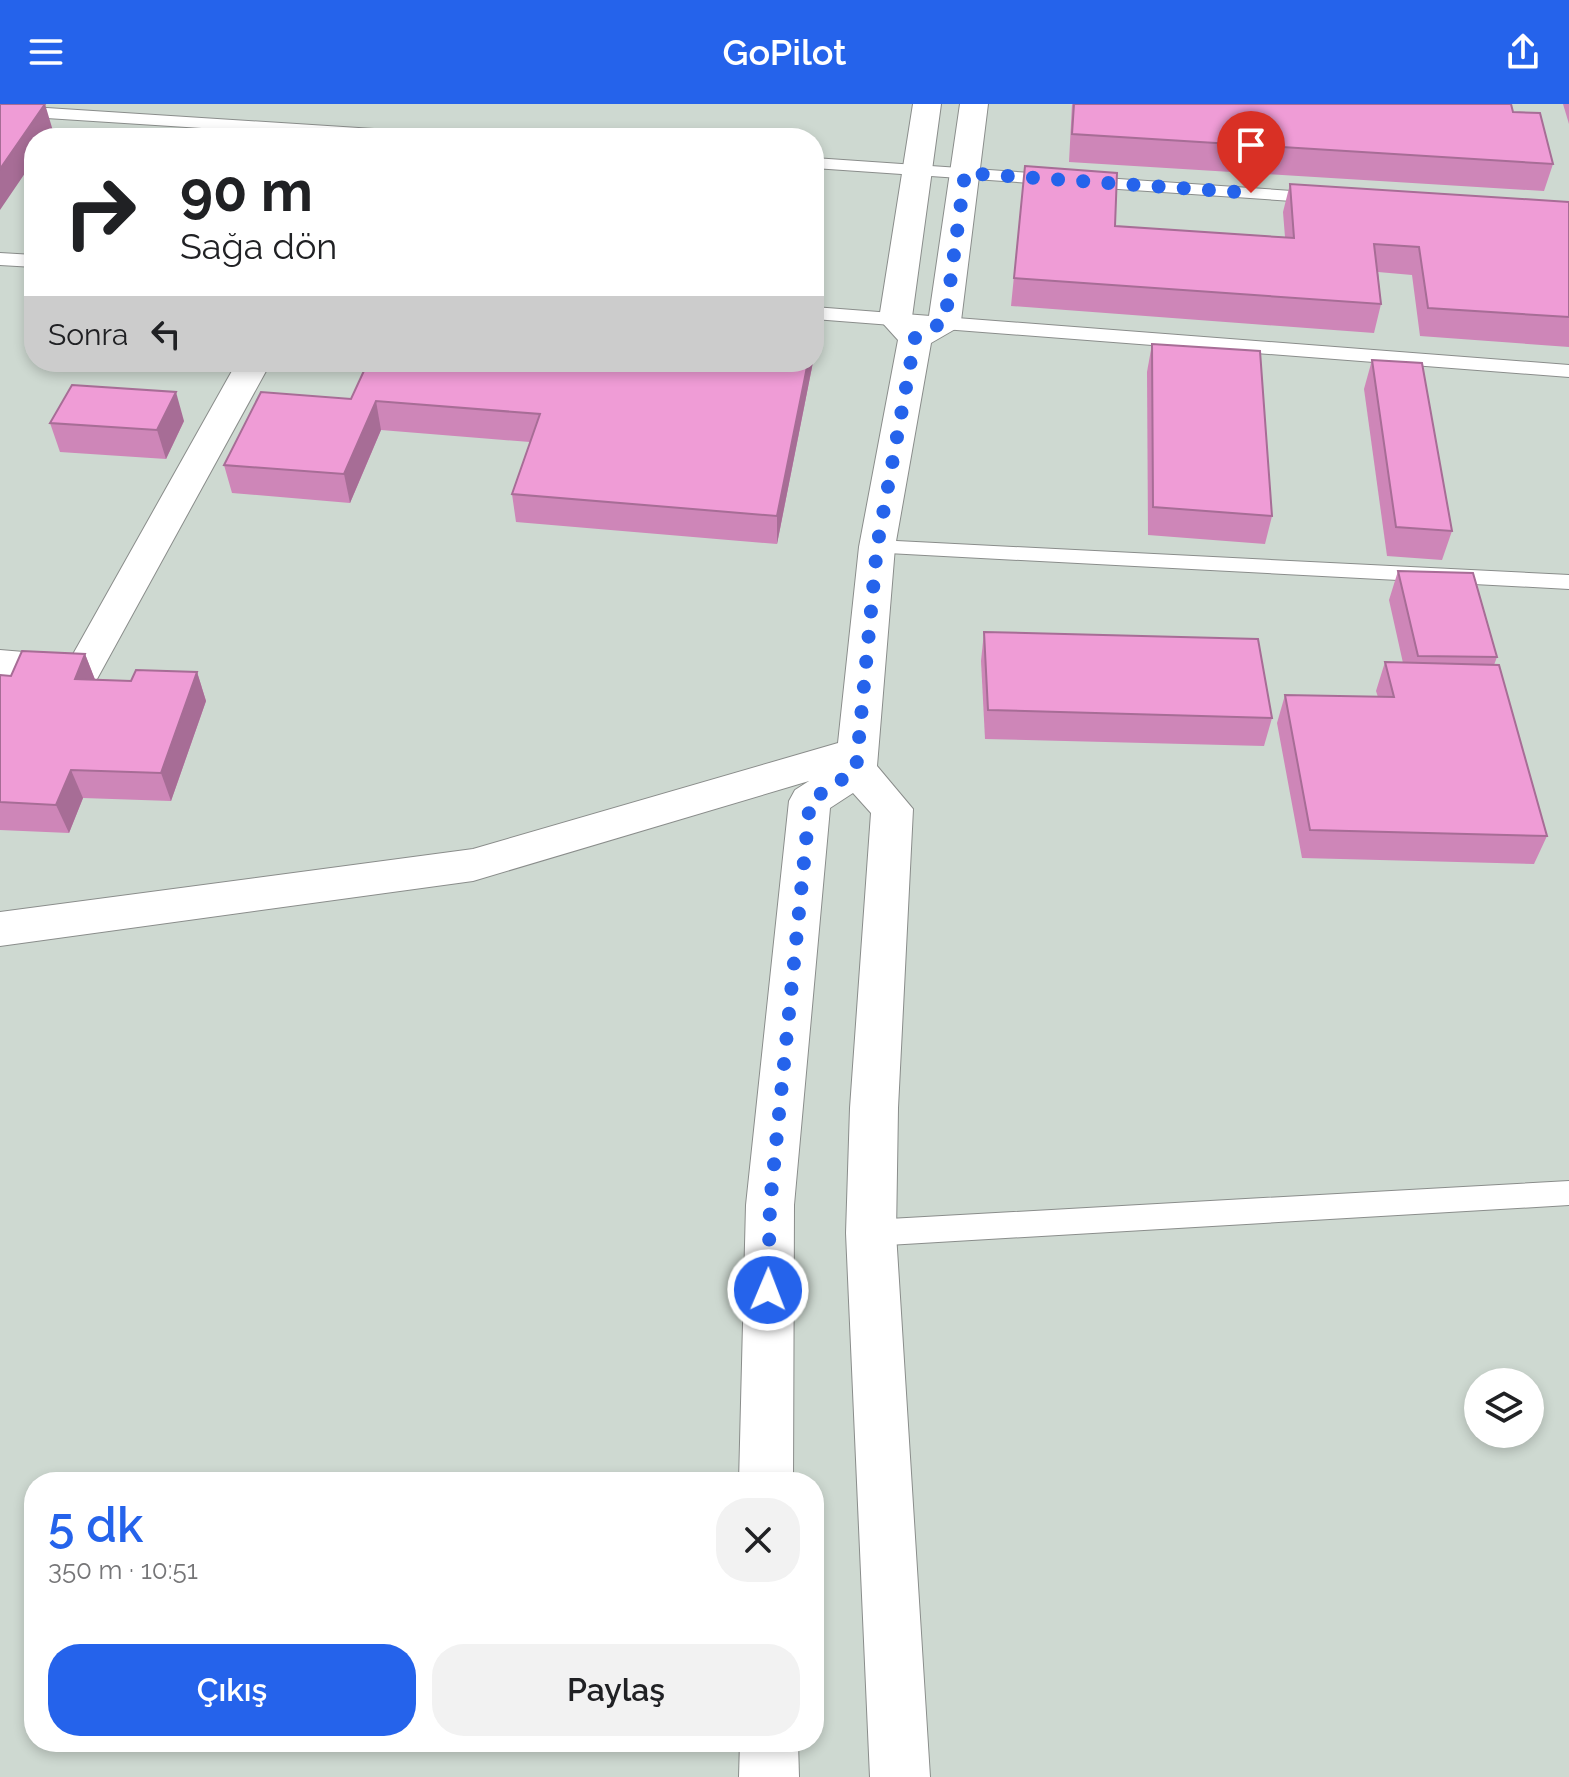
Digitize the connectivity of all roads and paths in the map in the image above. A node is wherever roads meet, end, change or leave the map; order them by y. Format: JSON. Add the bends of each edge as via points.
{"nodes":[{"id":1,"x":927,"y":104,"type":"edge"},
{"id":2,"x":974,"y":104,"type":"edge"},
{"id":3,"x":0,"y":110,"type":"edge"},
{"id":4,"x":124,"y":110,"type":"edge"},
{"id":5,"x":112,"y":128,"type":"edge"},
{"id":6,"x":325,"y":128,"type":"edge"},
{"id":7,"x":824,"y":164,"type":"edge"},
{"id":8,"x":917,"y":170,"type":"junction"},
{"id":9,"x":965,"y":173,"type":"junction"},
{"id":10,"x":1346,"y":200,"type":"edge"},
{"id":11,"x":24,"y":257,"type":"edge"},
{"id":12,"x":0,"y":259,"type":"edge"},
{"id":13,"x":824,"y":314,"type":"edge"},
{"id":14,"x":919,"y":326,"type":"junction"},
{"id":15,"x":1569,"y":371,"type":"edge"},
{"id":16,"x":248,"y":372,"type":"edge"},
{"id":17,"x":877,"y":547,"type":"junction"},
{"id":18,"x":1569,"y":582,"type":"edge"},
{"id":19,"x":0,"y":663,"type":"edge"},
{"id":20,"x":857,"y":761,"type":"junction"},
{"id":21,"x":0,"y":929,"type":"edge"},
{"id":22,"x":1569,"y":1193,"type":"edge"},
{"id":23,"x":871,"y":1233,"type":"junction"},
{"id":24,"x":766,"y":1472,"type":"edge"},
{"id":25,"x":769,"y":1752,"type":"edge"},
{"id":26,"x":769,"y":1777,"type":"edge"},
{"id":27,"x":900,"y":1777,"type":"edge"}],
"edges":[{"from":1,"to":8,"type":"street"},
{"from":2,"to":9,"type":"street"},
{"from":3,"to":4,"type":"lane"},
{"from":4,"to":5,"type":"lane"},
{"from":4,"to":6,"type":"lane"},
{"from":7,"to":8,"type":"lane"},
{"from":8,"to":9,"type":"lane"},
{"from":8,"to":14,"type":"street"},
{"from":9,"to":10,"type":"lane"},
{"from":9,"to":14,"type":"street"},
{"from":11,"to":12,"type":"lane"},
{"from":13,"to":14,"type":"lane"},
{"from":14,"to":15,"type":"lane"},
{"from":14,"to":17,"type":"street"},
{"from":16,"to":19,"type":"street","via":[[83,670]]},
{"from":17,"to":18,"type":"lane"},
{"from":17,"to":20,"type":"street"},
{"from":20,"to":21,"type":"street","via":[[473,865]]},
{"from":20,"to":23,"type":"street","via":[[892,809]]},
{"from":20,"to":24,"type":"street","via":[[810,801],[770,1205]]},
{"from":22,"to":23,"type":"lane"},
{"from":23,"to":27,"type":"street"},
{"from":25,"to":26,"type":"street"}]}
